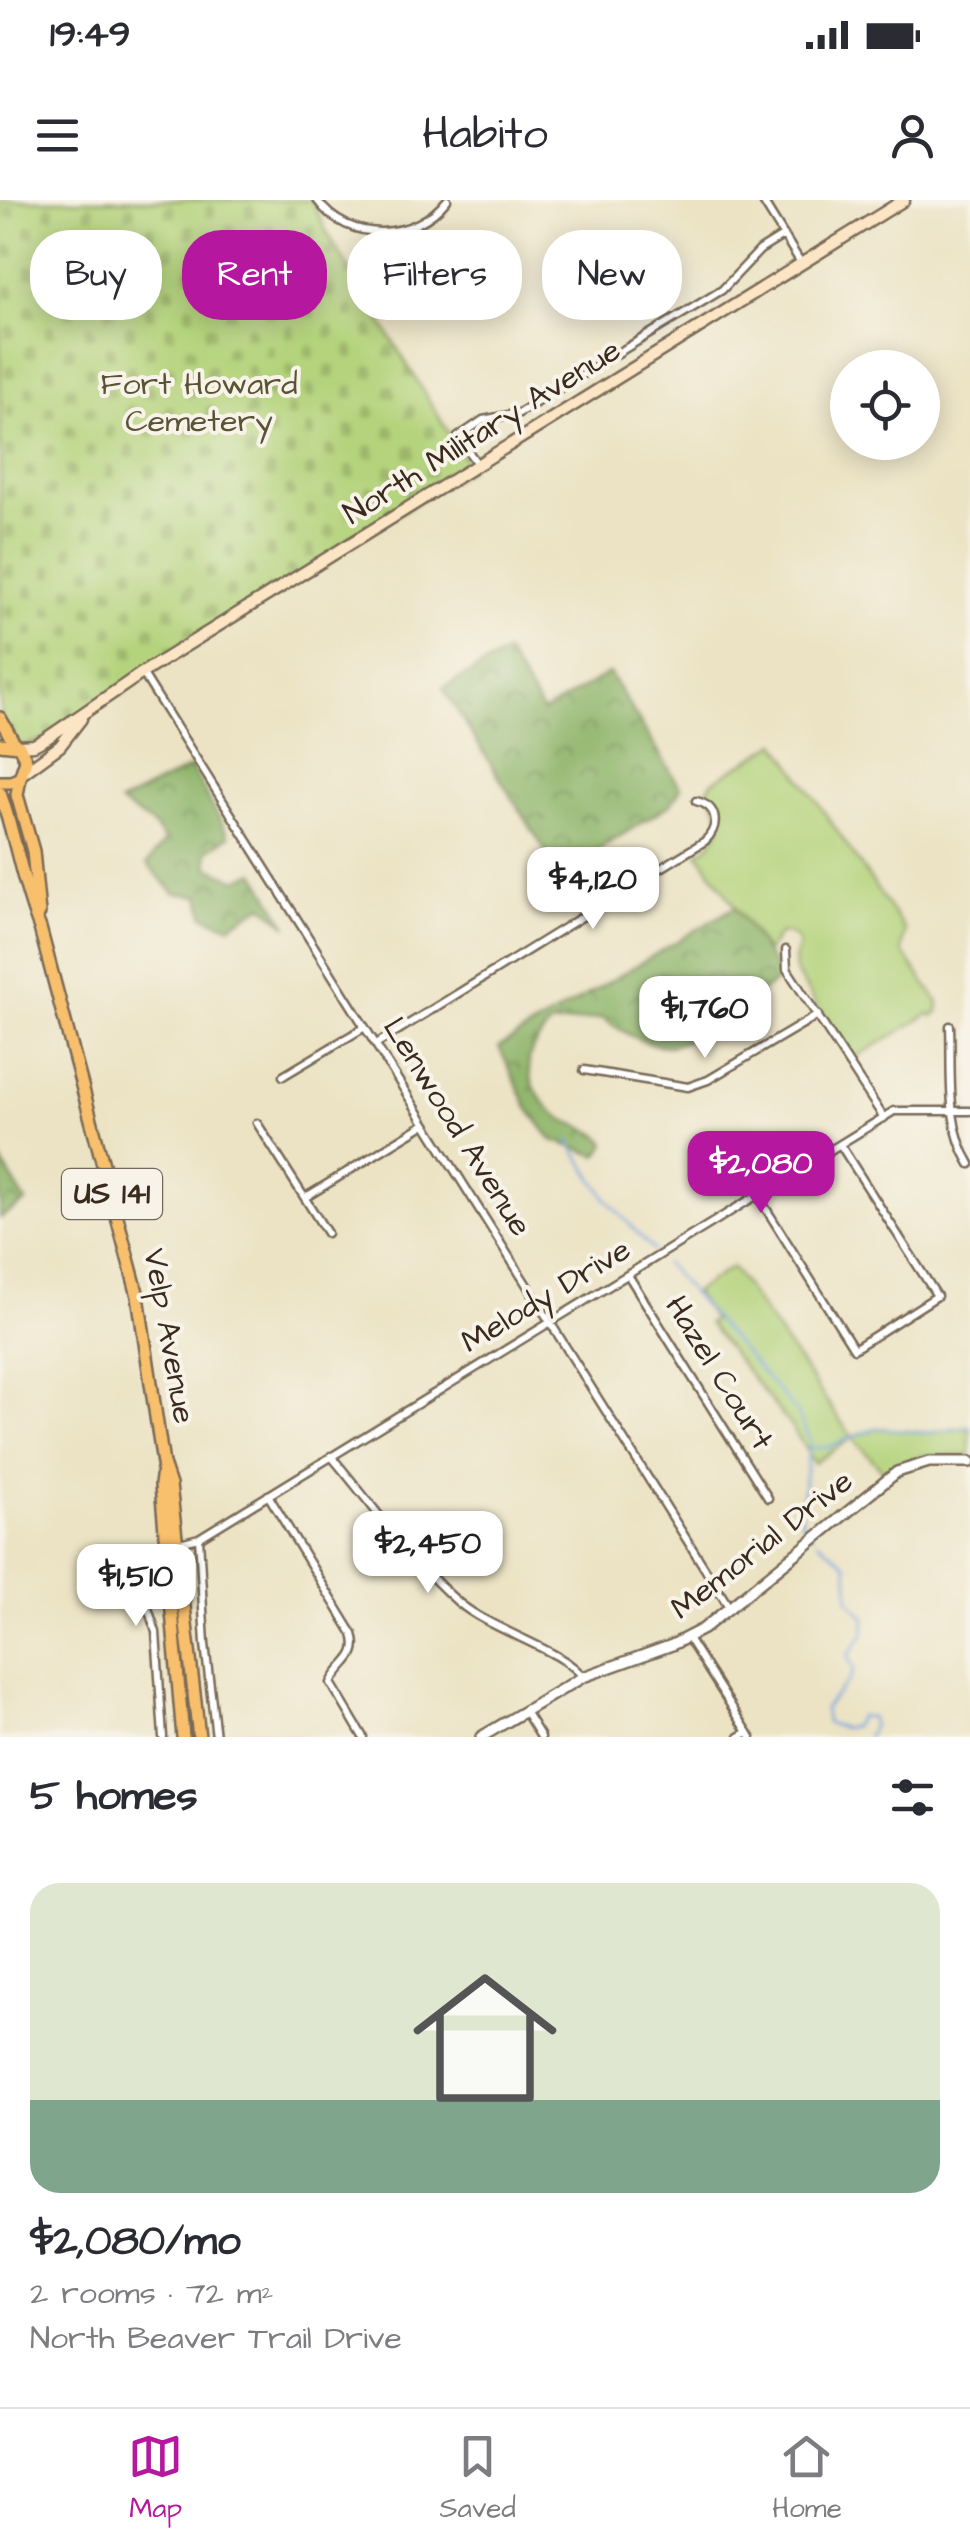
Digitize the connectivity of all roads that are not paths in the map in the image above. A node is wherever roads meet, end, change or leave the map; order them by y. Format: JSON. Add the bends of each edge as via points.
{"nodes":[{"id":1,"x":317,"y":200,"type":"edge"},
{"id":2,"x":447,"y":200,"type":"edge"},
{"id":3,"x":762,"y":200,"type":"edge"},
{"id":4,"x":904,"y":200,"type":"edge"},
{"id":5,"x":784,"y":235,"type":"junction"},
{"id":6,"x":802,"y":264,"type":"junction"},
{"id":7,"x":478,"y":464,"type":"junction"},
{"id":8,"x":142,"y":673,"type":"junction"},
{"id":9,"x":88,"y":710,"type":"junction"},
{"id":10,"x":0,"y":718,"type":"edge"},
{"id":11,"x":11,"y":744,"type":"edge"},
{"id":12,"x":22,"y":776,"type":"junction"},
{"id":13,"x":0,"y":782,"type":"edge"},
{"id":14,"x":0,"y":793,"type":"edge"},
{"id":15,"x":696,"y":801,"type":"dead end"},
{"id":16,"x":40,"y":928,"type":"junction"},
{"id":17,"x":786,"y":950,"type":"dead end"},
{"id":18,"x":818,"y":1015,"type":"junction"},
{"id":19,"x":950,"y":1026,"type":"dead end"},
{"id":20,"x":364,"y":1027,"type":"junction"},
{"id":21,"x":376,"y":1044,"type":"junction"},
{"id":22,"x":584,"y":1070,"type":"dead end"},
{"id":23,"x":284,"y":1076,"type":"dead end"},
{"id":24,"x":953,"y":1111,"type":"junction"},
{"id":25,"x":970,"y":1111,"type":"edge"},
{"id":26,"x":884,"y":1118,"type":"junction"},
{"id":27,"x":257,"y":1123,"type":"dead end"},
{"id":28,"x":426,"y":1124,"type":"junction"},
{"id":29,"x":842,"y":1146,"type":"junction"},
{"id":30,"x":970,"y":1164,"type":"edge"},
{"id":31,"x":758,"y":1196,"type":"junction"},
{"id":32,"x":306,"y":1197,"type":"junction"},
{"id":33,"x":327,"y":1233,"type":"dead end"},
{"id":34,"x":628,"y":1275,"type":"junction"},
{"id":35,"x":551,"y":1322,"type":"junction"},
{"id":36,"x":332,"y":1456,"type":"junction"},
{"id":37,"x":970,"y":1462,"type":"edge"},
{"id":38,"x":268,"y":1495,"type":"junction"},
{"id":39,"x":768,"y":1498,"type":"dead end"},
{"id":40,"x":199,"y":1538,"type":"junction"},
{"id":41,"x":172,"y":1545,"type":"junction"},
{"id":42,"x":730,"y":1608,"type":"junction"},
{"id":43,"x":688,"y":1638,"type":"junction"},
{"id":44,"x":583,"y":1677,"type":"junction"},
{"id":45,"x":524,"y":1710,"type":"junction"},
{"id":46,"x":749,"y":1734,"type":"edge"},
{"id":47,"x":163,"y":1737,"type":"edge"},
{"id":48,"x":183,"y":1737,"type":"edge"},
{"id":49,"x":199,"y":1737,"type":"edge"},
{"id":50,"x":216,"y":1737,"type":"edge"},
{"id":51,"x":362,"y":1737,"type":"edge"},
{"id":52,"x":482,"y":1737,"type":"edge"},
{"id":53,"x":541,"y":1737,"type":"edge"},
{"id":54,"x":739,"y":1737,"type":"edge"}],
"edges":[{"from":1,"to":2,"type":"street","via":[[338,221],[381,234],[423,222]]},
{"from":3,"to":5,"type":"street"},
{"from":4,"to":6,"type":"main road","name":"North Military Avenue"},
{"from":5,"to":6,"type":"street"},
{"from":5,"to":7,"type":"street","via":[[722,290],[519,413],[483,420],[458,436]]},
{"from":6,"to":7,"type":"main road","name":"North Military Avenue"},
{"from":7,"to":8,"type":"main road","name":"North Military Avenue"},
{"from":8,"to":9,"type":"main road","name":"North Military Avenue"},
{"from":8,"to":20,"type":"street","name":"Lenwood Avenue"},
{"from":9,"to":11,"type":"main road","name":"North Military Avenue","via":[[34,745]]},
{"from":9,"to":12,"type":"main road","name":"North Military Avenue","via":[[60,746]]},
{"from":10,"to":11,"type":"main road"},
{"from":11,"to":12,"type":"main road","name":"Velp Avenue","via":[[26,760]]},
{"from":12,"to":13,"type":"main road"},
{"from":12,"to":16,"type":"main road","name":"Velp Avenue","number":"US 141","via":[[17,795],[33,851]]},
{"from":14,"to":16,"type":"main road","name":"Velp Avenue","number":"US 141"},
{"from":15,"to":21,"type":"street","via":[[714,814],[716,826],[705,841]]},
{"from":16,"to":41,"type":"main road","name":"Velp Avenue","number":"US 141","via":[[138,1296]]},
{"from":17,"to":18,"type":"street","via":[[786,966]]},
{"from":18,"to":22,"type":"street","via":[[688,1087]]},
{"from":18,"to":26,"type":"street"},
{"from":19,"to":24,"type":"street"},
{"from":20,"to":21,"type":"street","name":"Lenwood Avenue"},
{"from":20,"to":23,"type":"street"},
{"from":21,"to":28,"type":"street","name":"Lenwood Avenue"},
{"from":24,"to":25,"type":"street","name":"Melody Drive"},
{"from":24,"to":26,"type":"street","name":"Melody Drive","via":[[904,1109]]},
{"from":24,"to":30,"type":"street"},
{"from":26,"to":29,"type":"street","name":"Melody Drive"},
{"from":27,"to":32,"type":"street"},
{"from":28,"to":32,"type":"street"},
{"from":28,"to":35,"type":"street","name":"Lenwood Avenue"},
{"from":29,"to":31,"type":"street","name":"Melody Drive"},
{"from":29,"to":31,"type":"street","via":[[937,1296],[854,1349]]},
{"from":31,"to":34,"type":"street","name":"Melody Drive"},
{"from":32,"to":33,"type":"street"},
{"from":34,"to":35,"type":"street","name":"Melody Drive"},
{"from":34,"to":39,"type":"street","name":"Hazel Court"},
{"from":35,"to":36,"type":"street","name":"Melody Drive"},
{"from":35,"to":42,"type":"street","name":"Lenwood Avenue"},
{"from":36,"to":38,"type":"street","name":"Melody Drive"},
{"from":36,"to":44,"type":"street","via":[[459,1603],[569,1661]]},
{"from":37,"to":42,"type":"street","name":"Memorial Drive","via":[[929,1462],[882,1482]]},
{"from":38,"to":40,"type":"street","name":"Melody Drive"},
{"from":38,"to":51,"type":"street","via":[[353,1634],[355,1655],[331,1682]]},
{"from":40,"to":41,"type":"street","name":"Melody Drive"},
{"from":40,"to":50,"type":"street"},
{"from":41,"to":47,"type":"street","name":"Melody Drive","via":[[141,1560],[137,1574],[156,1632]]},
{"from":41,"to":48,"type":"main road","name":"Velp Avenue","number":"US 141"},
{"from":41,"to":49,"type":"main road","name":"Velp Avenue","number":"US 141"},
{"from":42,"to":43,"type":"street","name":"Memorial Drive"},
{"from":43,"to":44,"type":"street","name":"Memorial Drive"},
{"from":43,"to":46,"type":"street"},
{"from":44,"to":45,"type":"street","name":"Memorial Drive"},
{"from":45,"to":52,"type":"street","name":"Memorial Drive"},
{"from":45,"to":53,"type":"street"},
{"from":46,"to":54,"type":"street"}]}
